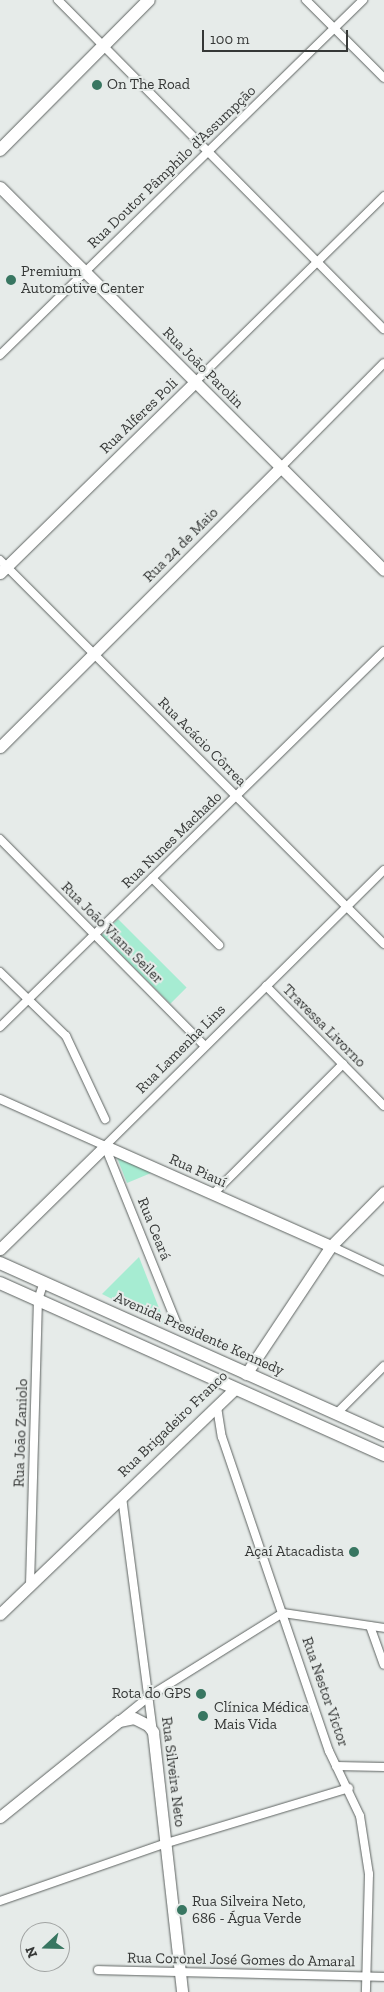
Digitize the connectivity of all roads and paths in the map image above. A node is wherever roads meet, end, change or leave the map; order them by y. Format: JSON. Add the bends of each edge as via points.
{"nodes":[{"id":1,"x":58,"y":0,"type":"edge"},
{"id":2,"x":149,"y":0,"type":"edge"},
{"id":3,"x":306,"y":0,"type":"edge"},
{"id":4,"x":362,"y":0,"type":"edge"},
{"id":5,"x":334,"y":28,"type":"junction"},
{"id":6,"x":104,"y":46,"type":"junction"},
{"id":7,"x":384,"y":78,"type":"edge"},
{"id":8,"x":0,"y":150,"type":"edge"},
{"id":9,"x":208,"y":151,"type":"junction"},
{"id":10,"x":0,"y":187,"type":"edge"},
{"id":11,"x":384,"y":196,"type":"edge"},
{"id":12,"x":317,"y":262,"type":"junction"},
{"id":13,"x":85,"y":272,"type":"junction"},
{"id":14,"x":384,"y":329,"type":"edge"},
{"id":15,"x":0,"y":355,"type":"edge"},
{"id":16,"x":384,"y":363,"type":"edge"},
{"id":17,"x":195,"y":382,"type":"junction"},
{"id":18,"x":281,"y":467,"type":"junction"},
{"id":19,"x":2,"y":566,"type":"edge"},
{"id":20,"x":384,"y":570,"type":"edge"},
{"id":21,"x":384,"y":651,"type":"edge"},
{"id":22,"x":94,"y":654,"type":"junction"},
{"id":23,"x":0,"y":747,"type":"edge"},
{"id":24,"x":236,"y":796,"type":"junction"},
{"id":25,"x":0,"y":839,"type":"edge"},
{"id":26,"x":384,"y":870,"type":"edge"},
{"id":27,"x":152,"y":878,"type":"junction"},
{"id":28,"x":347,"y":906,"type":"junction"},
{"id":29,"x":94,"y":935,"type":"junction"},
{"id":30,"x":384,"y":944,"type":"edge"},
{"id":31,"x":219,"y":945,"type":"dead end"},
{"id":32,"x":0,"y":972,"type":"edge"},
{"id":33,"x":266,"y":986,"type":"junction"},
{"id":34,"x":30,"y":998,"type":"junction"},
{"id":35,"x":0,"y":1027,"type":"edge"},
{"id":36,"x":205,"y":1046,"type":"junction"},
{"id":37,"x":343,"y":1064,"type":"junction"},
{"id":38,"x":0,"y":1098,"type":"edge"},
{"id":39,"x":384,"y":1106,"type":"edge"},
{"id":40,"x":105,"y":1119,"type":"dead end"},
{"id":41,"x":105,"y":1146,"type":"junction"},
{"id":42,"x":384,"y":1192,"type":"edge"},
{"id":43,"x":213,"y":1194,"type":"junction"},
{"id":44,"x":331,"y":1246,"type":"junction"},
{"id":45,"x":0,"y":1249,"type":"edge"},
{"id":46,"x":0,"y":1263,"type":"edge"},
{"id":47,"x":384,"y":1271,"type":"edge"},
{"id":48,"x":44,"y":1282,"type":"junction"},
{"id":49,"x":0,"y":1283,"type":"edge"},
{"id":50,"x":38,"y":1300,"type":"junction"},
{"id":51,"x":177,"y":1324,"type":"dead end"},
{"id":52,"x":384,"y":1366,"type":"edge"},
{"id":53,"x":246,"y":1374,"type":"junction"},
{"id":54,"x":235,"y":1389,"type":"junction"},
{"id":55,"x":217,"y":1407,"type":"junction"},
{"id":56,"x":336,"y":1414,"type":"junction"},
{"id":57,"x":384,"y":1435,"type":"edge"},
{"id":58,"x":384,"y":1455,"type":"edge"},
{"id":59,"x":122,"y":1497,"type":"junction"},
{"id":60,"x":30,"y":1585,"type":"junction"},
{"id":61,"x":283,"y":1613,"type":"junction"},
{"id":62,"x":0,"y":1614,"type":"edge"},
{"id":63,"x":370,"y":1626,"type":"junction"},
{"id":64,"x":384,"y":1628,"type":"edge"},
{"id":65,"x":384,"y":1665,"type":"edge"},
{"id":66,"x":148,"y":1697,"type":"junction"},
{"id":67,"x":119,"y":1721,"type":"junction"},
{"id":68,"x":153,"y":1732,"type":"junction"},
{"id":69,"x":336,"y":1766,"type":"junction"},
{"id":70,"x":384,"y":1767,"type":"edge"},
{"id":71,"x":349,"y":1788,"type":"junction"},
{"id":72,"x":0,"y":1817,"type":"edge"},
{"id":73,"x":167,"y":1843,"type":"junction"},
{"id":74,"x":0,"y":1901,"type":"edge"},
{"id":75,"x":98,"y":1970,"type":"dead end"},
{"id":76,"x":182,"y":1973,"type":"junction"},
{"id":77,"x":367,"y":1977,"type":"junction"},
{"id":78,"x":384,"y":1977,"type":"edge"},
{"id":79,"x":182,"y":1992,"type":"edge"},
{"id":80,"x":366,"y":1992,"type":"edge"}],
"edges":[{"from":1,"to":6,"type":"street"},
{"from":2,"to":6,"type":"main road"},
{"from":3,"to":5,"type":"street"},
{"from":4,"to":5,"type":"street","name":"Rua Doutor Pâmphilo d'Assumpção"},
{"from":5,"to":7,"type":"street"},
{"from":5,"to":9,"type":"street","name":"Rua Doutor Pâmphilo d'Assumpção"},
{"from":6,"to":8,"type":"main road"},
{"from":6,"to":9,"type":"street"},
{"from":9,"to":12,"type":"street"},
{"from":9,"to":13,"type":"street","name":"Rua Doutor Pâmphilo d'Assumpção"},
{"from":10,"to":13,"type":"main road","name":"Rua João Parolin"},
{"from":11,"to":12,"type":"street","name":"Rua Alferes Poli"},
{"from":12,"to":14,"type":"street"},
{"from":12,"to":17,"type":"street","name":"Rua Alferes Poli"},
{"from":13,"to":15,"type":"street","name":"Rua Doutor Pâmphilo d'Assumpção"},
{"from":13,"to":17,"type":"main road","name":"Rua João Parolin"},
{"from":16,"to":18,"type":"street","name":"Rua 24 de Maio"},
{"from":17,"to":18,"type":"main road","name":"Rua João Parolin"},
{"from":17,"to":19,"type":"main road","name":"Rua Alferes Poli"},
{"from":18,"to":20,"type":"main road","name":"Rua João Parolin"},
{"from":18,"to":22,"type":"main road","name":"Rua 24 de Maio"},
{"from":19,"to":22,"type":"street","name":"Rua Acácio Côrrea"},
{"from":21,"to":24,"type":"street","name":"Rua Nunes Machado"},
{"from":22,"to":23,"type":"main road","name":"Rua 24 de Maio"},
{"from":22,"to":24,"type":"street","name":"Rua Acácio Côrrea"},
{"from":24,"to":27,"type":"street","name":"Rua Nunes Machado"},
{"from":24,"to":28,"type":"street","name":"Rua Acácio Côrrea"},
{"from":25,"to":29,"type":"street","name":"Rua João Viana Seiler"},
{"from":26,"to":28,"type":"street","name":"Rua Lamenha Lins"},
{"from":27,"to":29,"type":"street","name":"Rua Nunes Machado"},
{"from":27,"to":31,"type":"street"},
{"from":28,"to":30,"type":"street","name":"Rua Acácio Côrrea"},
{"from":28,"to":33,"type":"street","name":"Rua Lamenha Lins"},
{"from":29,"to":34,"type":"street","name":"Rua Nunes Machado"},
{"from":29,"to":36,"type":"street","name":"Rua João Viana Seiler"},
{"from":32,"to":34,"type":"street"},
{"from":33,"to":36,"type":"street","name":"Rua Lamenha Lins"},
{"from":33,"to":37,"type":"street","name":"Travessa Livorno"},
{"from":34,"to":35,"type":"street","name":"Rua Nunes Machado"},
{"from":34,"to":40,"type":"street","via":[[66,1036]]},
{"from":36,"to":41,"type":"street","name":"Rua Lamenha Lins"},
{"from":37,"to":39,"type":"street","name":"Travessa Livorno"},
{"from":37,"to":43,"type":"street"},
{"from":38,"to":41,"type":"street","name":"Rua Piauí"},
{"from":41,"to":43,"type":"main road","name":"Rua Piauí"},
{"from":41,"to":45,"type":"main road","name":"Rua Lamenha Lins"},
{"from":41,"to":51,"type":"street","name":"Rua Ceará"},
{"from":42,"to":44,"type":"main road","name":"Rua Brigadeiro Franco"},
{"from":43,"to":44,"type":"main road","name":"Rua Piauí"},
{"from":44,"to":47,"type":"street","name":"Rua Piauí"},
{"from":44,"to":53,"type":"main road","name":"Rua Brigadeiro Franco"},
{"from":46,"to":48,"type":"main road","name":"Avenida Presidente Kennedy"},
{"from":48,"to":50,"type":"street","name":"Rua João Zaniolo"},
{"from":48,"to":53,"type":"main road","name":"Avenida Presidente Kennedy"},
{"from":49,"to":50,"type":"main road"},
{"from":50,"to":54,"type":"main road"},
{"from":50,"to":60,"type":"street","name":"Rua João Zaniolo"},
{"from":52,"to":56,"type":"street"},
{"from":53,"to":54,"type":"main road","name":"Rua Brigadeiro Franco"},
{"from":53,"to":56,"type":"main road","name":"Avenida Presidente Kennedy"},
{"from":54,"to":55,"type":"main road","name":"Rua Brigadeiro Franco"},
{"from":54,"to":58,"type":"main road"},
{"from":55,"to":59,"type":"main road","name":"Rua Brigadeiro Franco"},
{"from":55,"to":61,"type":"street","name":"Rua Nestor Victor","via":[[222,1438]]},
{"from":56,"to":57,"type":"main road","name":"Avenida Presidente Kennedy"},
{"from":59,"to":60,"type":"main road","name":"Rua Brigadeiro Franco"},
{"from":59,"to":66,"type":"street","name":"Rua Silveira Neto"},
{"from":60,"to":62,"type":"main road","name":"Rua Brigadeiro Franco"},
{"from":61,"to":63,"type":"street"},
{"from":61,"to":66,"type":"street"},
{"from":61,"to":69,"type":"street","name":"Rua Nestor Victor"},
{"from":63,"to":64,"type":"street"},
{"from":63,"to":65,"type":"street"},
{"from":66,"to":67,"type":"street"},
{"from":66,"to":68,"type":"street","name":"Rua Silveira Neto"},
{"from":67,"to":68,"type":"main road","via":[[134,1718]]},
{"from":67,"to":72,"type":"main road"},
{"from":68,"to":73,"type":"main road","name":"Rua Silveira Neto"},
{"from":69,"to":70,"type":"street"},
{"from":69,"to":71,"type":"street","name":"Rua Nestor Victor"},
{"from":71,"to":73,"type":"street"},
{"from":71,"to":77,"type":"street","name":"Rua Nestor Victor","via":[[368,1856]]},
{"from":73,"to":74,"type":"street"},
{"from":73,"to":76,"type":"main road","name":"Rua Silveira Neto"},
{"from":75,"to":76,"type":"street","name":"Rua Coronel José Gomes do Amaral"},
{"from":76,"to":77,"type":"street","name":"Rua Coronel José Gomes do Amaral"},
{"from":76,"to":79,"type":"main road","name":"Rua Silveira Neto"},
{"from":77,"to":78,"type":"street","name":"Rua Coronel José Gomes do Amaral"},
{"from":77,"to":80,"type":"street","name":"Rua Nestor Victor"}]}
